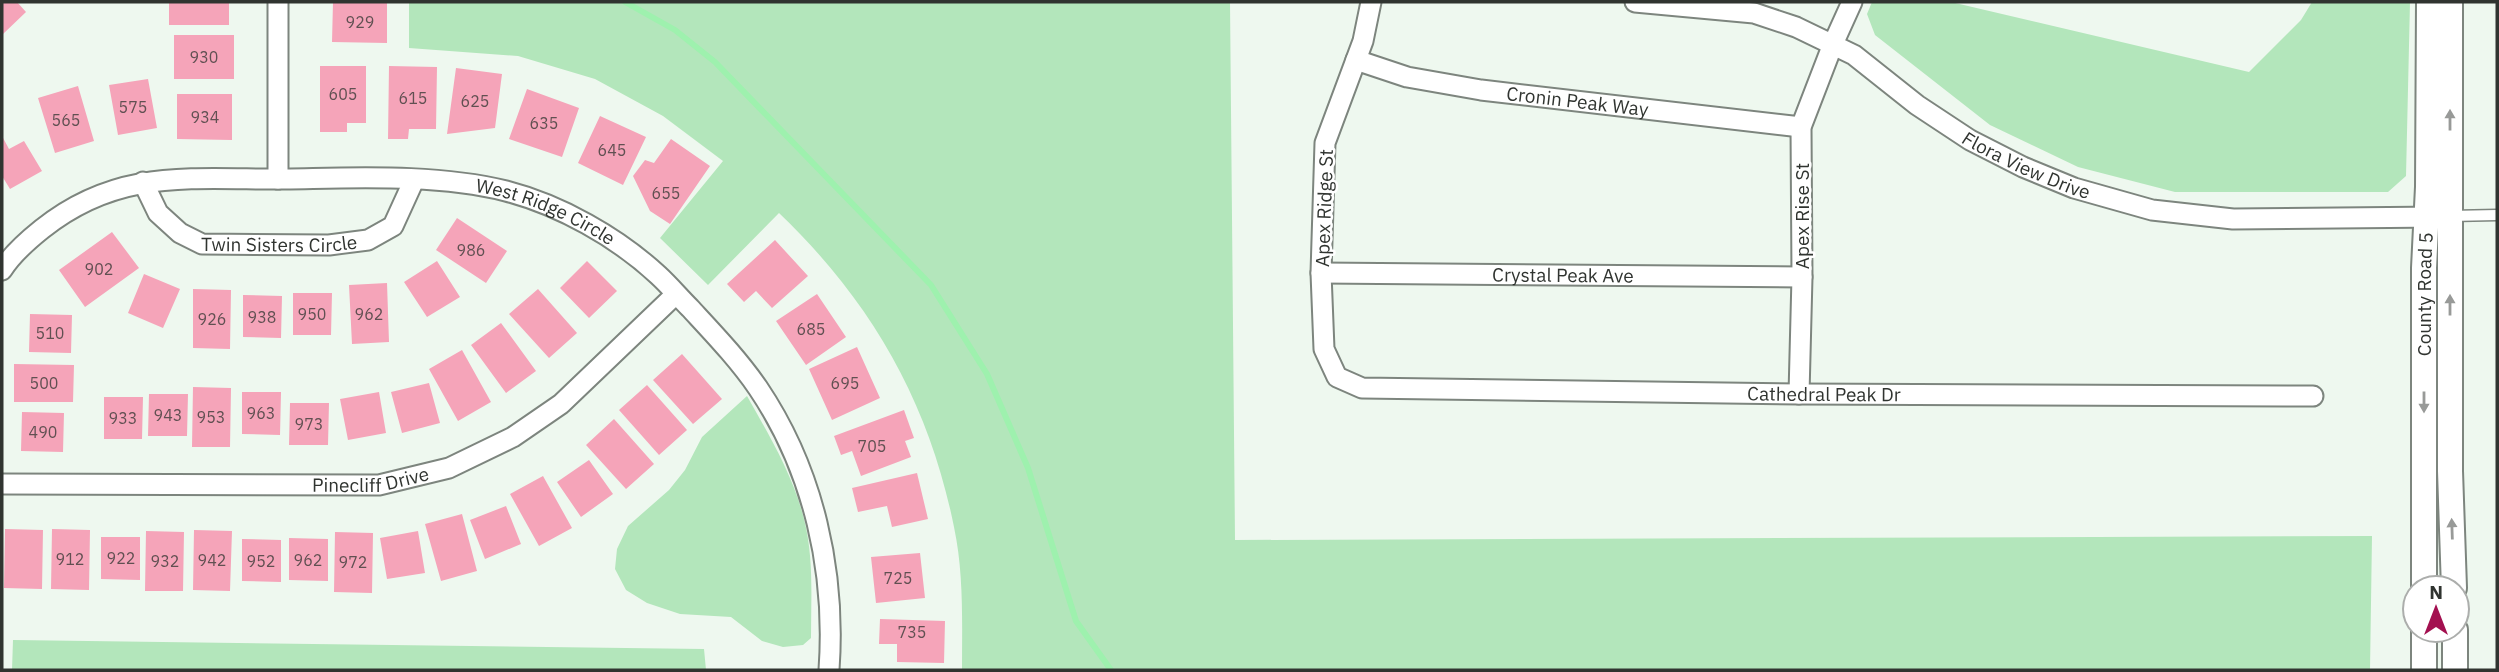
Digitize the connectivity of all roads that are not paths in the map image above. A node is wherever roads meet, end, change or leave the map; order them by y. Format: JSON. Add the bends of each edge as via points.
{"nodes":[{"id":1,"x":278,"y":2,"type":"edge"},
{"id":2,"x":1371,"y":2,"type":"edge"},
{"id":3,"x":1635,"y":2,"type":"edge"},
{"id":4,"x":1852,"y":2,"type":"edge"},
{"id":5,"x":2429,"y":2,"type":"edge"},
{"id":6,"x":2450,"y":2,"type":"edge"},
{"id":7,"x":1833,"y":44,"type":"junction"},
{"id":8,"x":1356,"y":60,"type":"junction"},
{"id":9,"x":1801,"y":127,"type":"junction"},
{"id":10,"x":278,"y":179,"type":"junction"},
{"id":11,"x":414,"y":180,"type":"junction"},
{"id":12,"x":143,"y":182,"type":"junction"},
{"id":13,"x":2497,"y":215,"type":"edge"},
{"id":14,"x":2439,"y":217,"type":"junction"},
{"id":15,"x":2,"y":271,"type":"edge"},
{"id":16,"x":1321,"y":273,"type":"junction"},
{"id":17,"x":1802,"y":277,"type":"junction"},
{"id":18,"x":676,"y":294,"type":"junction"},
{"id":19,"x":1337,"y":377,"type":"joint"},
{"id":20,"x":1799,"y":394,"type":"junction"},
{"id":21,"x":2313,"y":397,"type":"dead end"},
{"id":22,"x":2,"y":484,"type":"edge"},
{"id":23,"x":2424,"y":574,"type":"edge"},
{"id":24,"x":2454,"y":574,"type":"edge"},
{"id":25,"x":2424,"y":644,"type":"edge"},
{"id":26,"x":2455,"y":644,"type":"edge"},
{"id":27,"x":829,"y":670,"type":"edge"},
{"id":28,"x":2424,"y":670,"type":"edge"},
{"id":29,"x":2455,"y":670,"type":"edge"}],
"edges":[{"from":1,"to":10,"type":"street"},
{"from":2,"to":8,"type":"street","name":"Apex Ridge St"},
{"from":3,"to":7,"type":"street","name":"Flora View Drive","via":[[1754,13]]},
{"from":4,"to":7,"type":"street","name":"Apex Rise St"},
{"from":5,"to":14,"type":"street","name":"County Road 5"},
{"from":14,"to":6,"type":"street","name":"County Road 5","one_way":true},
{"from":7,"to":9,"type":"street","name":"Apex Rise St"},
{"from":7,"to":14,"type":"street","name":"Flora View Drive","via":[[1854,54],[1917,105],[1970,139],[2074,188],[2152,210],[2233,219]]},
{"from":8,"to":9,"type":"street","name":"Cronin Peak Way","via":[[1407,77],[1480,90]]},
{"from":8,"to":16,"type":"street","name":"Apex Ridge St","via":[[1325,143]]},
{"from":9,"to":17,"type":"street","name":"Apex Rise St"},
{"from":10,"to":11,"type":"street","name":"West Ridge Circle"},
{"from":10,"to":12,"type":"street","name":"West Ridge Circle"},
{"from":11,"to":12,"type":"street","name":"Twin Sisters Circle","via":[[393,226],[368,240],[329,245],[202,244],[180,233],[158,213]]},
{"from":11,"to":18,"type":"street","name":"West Ridge Circle","via":[[476,185],[554,208],[640,259]]},
{"from":12,"to":15,"type":"street","name":"West Ridge Circle","via":[[98,194],[64,211],[24,243]]},
{"from":13,"to":14,"type":"lane"},
{"from":14,"to":23,"type":"street","name":"County Road 5","one_way":true,"via":[[2424,268]]},
{"from":24,"to":14,"type":"street","name":"County Road 5","one_way":true},
{"from":16,"to":17,"type":"street","name":"Crystal Peak Ave"},
{"from":16,"to":19,"type":"street","name":"Apex Ridge St","via":[[1324,349]]},
{"from":17,"to":20,"type":"street","name":"Apex Rise St"},
{"from":18,"to":22,"type":"street","name":"Pinecliff Drive","via":[[561,404],[513,437],[449,468],[379,485]]},
{"from":18,"to":27,"type":"street","name":"West Ridge Circle","via":[[758,388],[784,433],[812,500],[827,566],[832,635]]},
{"from":19,"to":20,"type":"street","name":"Cathedral Peak Dr","via":[[1362,388]]},
{"from":20,"to":21,"type":"street","name":"Cathedral Peak Dr"},
{"from":25,"to":28,"type":"street"},
{"from":26,"to":29,"type":"street"}]}
